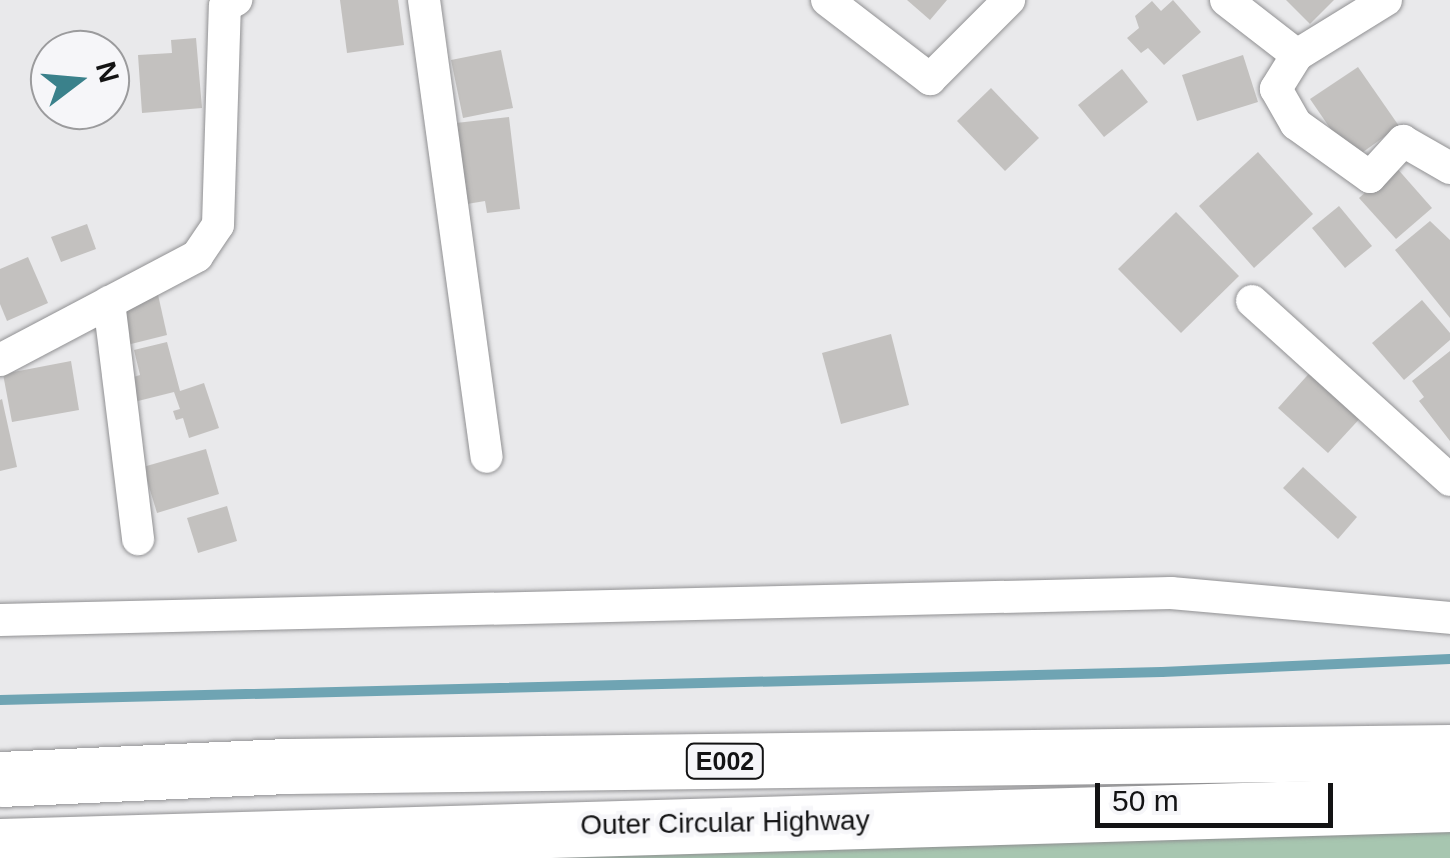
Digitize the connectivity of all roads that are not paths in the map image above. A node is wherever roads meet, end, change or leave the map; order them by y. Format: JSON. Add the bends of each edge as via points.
{"nodes":[{"id":1,"x":236,"y":0,"type":"edge"},
{"id":2,"x":424,"y":0,"type":"edge"},
{"id":3,"x":827,"y":0,"type":"edge"},
{"id":4,"x":1009,"y":0,"type":"edge"},
{"id":5,"x":1226,"y":0,"type":"edge"},
{"id":6,"x":1386,"y":0,"type":"edge"},
{"id":7,"x":1297,"y":55,"type":"junction"},
{"id":8,"x":1450,"y":168,"type":"edge"},
{"id":9,"x":1252,"y":301,"type":"dead end"},
{"id":10,"x":109,"y":302,"type":"junction"},
{"id":11,"x":0,"y":360,"type":"edge"},
{"id":12,"x":486,"y":457,"type":"dead end"},
{"id":13,"x":1450,"y":480,"type":"edge"},
{"id":14,"x":138,"y":540,"type":"dead end"},
{"id":15,"x":1450,"y":618,"type":"edge"},
{"id":16,"x":0,"y":620,"type":"edge"},
{"id":17,"x":1450,"y":752,"type":"edge"},
{"id":18,"x":0,"y":779,"type":"edge"},
{"id":19,"x":1450,"y":804,"type":"edge"},
{"id":20,"x":0,"y":846,"type":"edge"}],
"edges":[{"from":1,"to":10,"type":"street","via":[[225,6],[218,225],[198,256]]},
{"from":2,"to":12,"type":"street"},
{"from":3,"to":4,"type":"street","via":[[930,79]]},
{"from":5,"to":7,"type":"street"},
{"from":6,"to":7,"type":"street"},
{"from":7,"to":8,"type":"street","via":[[1276,89],[1296,124],[1370,177],[1404,141]]},
{"from":9,"to":13,"type":"street"},
{"from":10,"to":11,"type":"street"},
{"from":10,"to":14,"type":"street"},
{"from":15,"to":16,"type":"street","via":[[1172,593]]},
{"from":17,"to":18,"type":"highway","number":"E002","via":[[288,766]]},
{"from":19,"to":20,"type":"highway","name":"Outer Circular Highway","number":"E002"}]}
